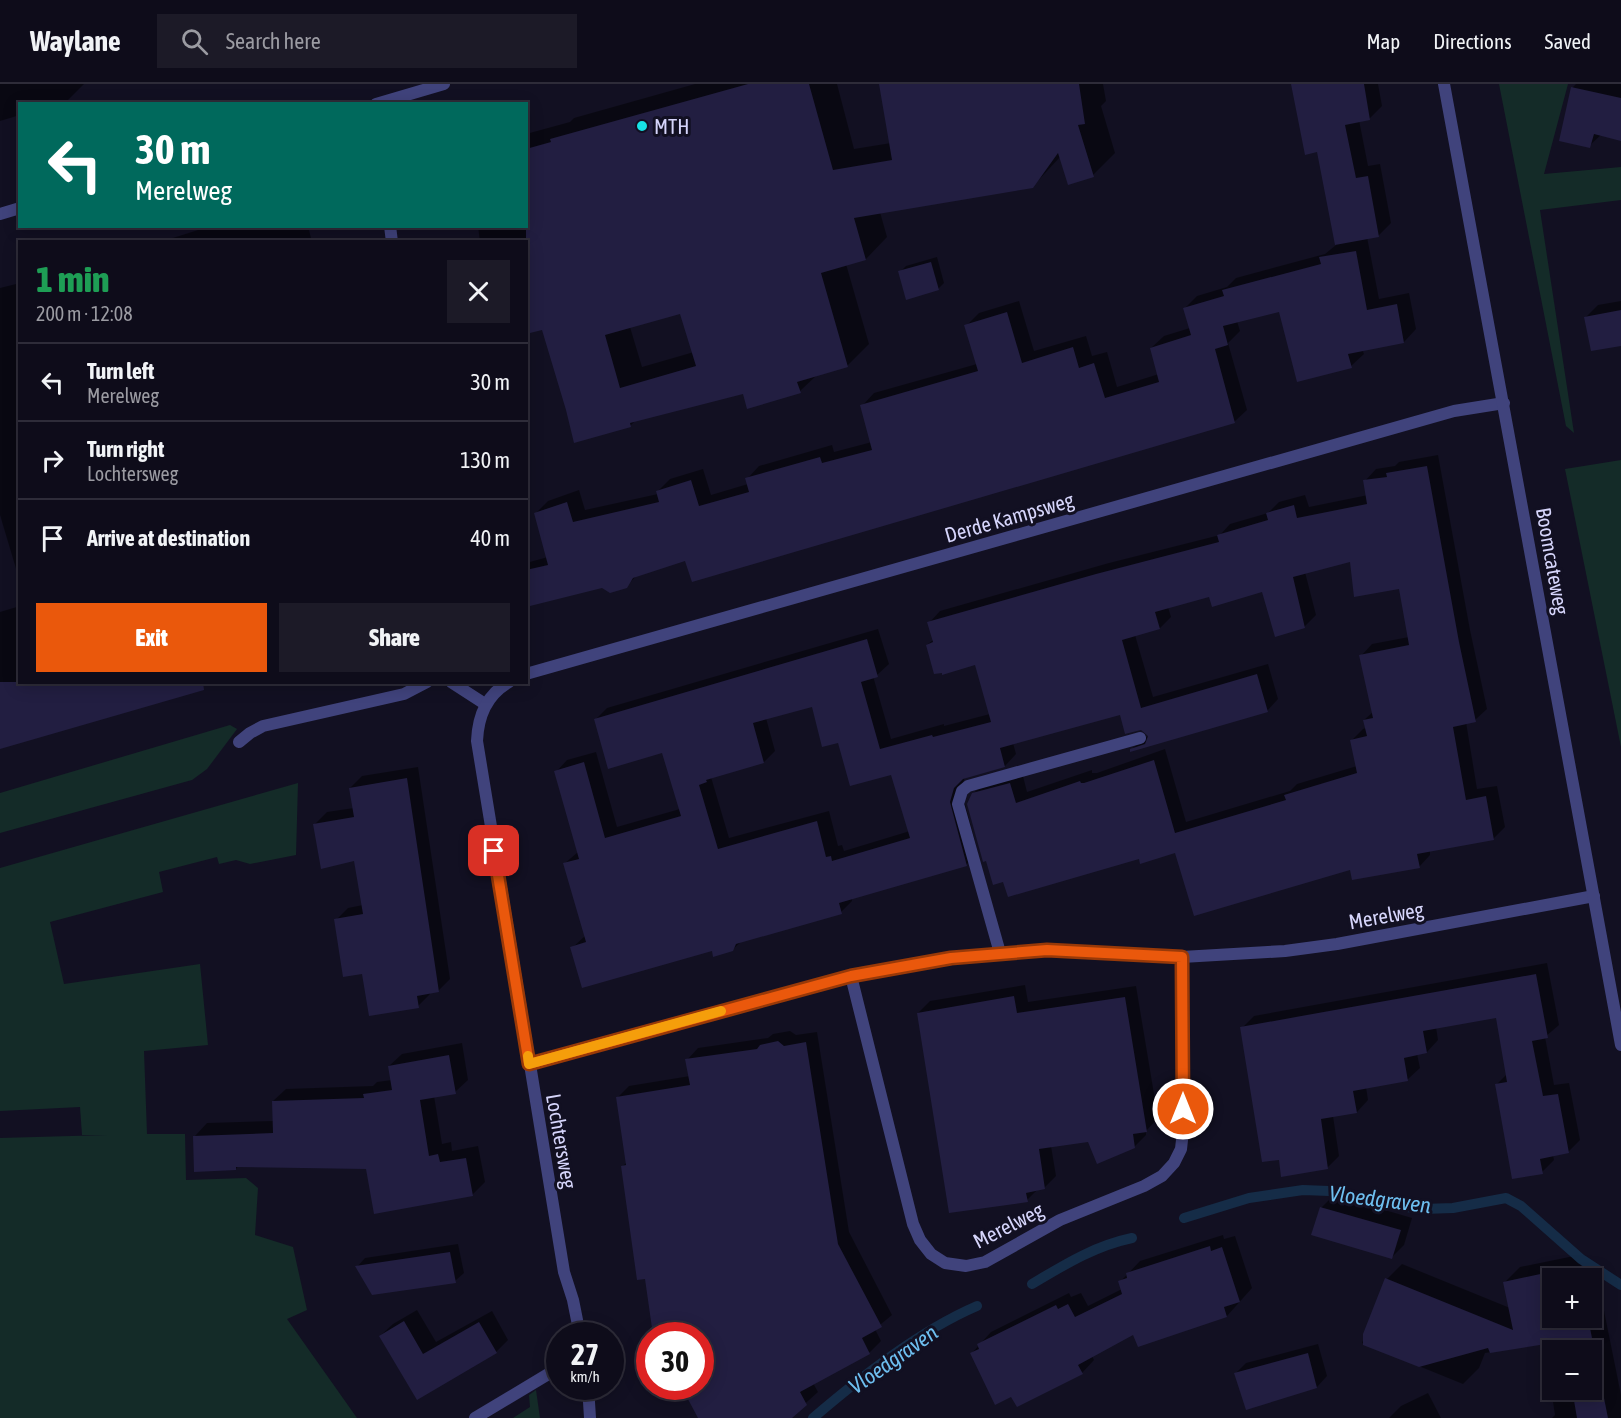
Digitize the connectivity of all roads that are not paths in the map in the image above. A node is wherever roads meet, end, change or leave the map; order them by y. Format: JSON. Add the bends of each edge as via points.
{"nodes":[{"id":1,"x":444,"y":84,"type":"edge"},
{"id":2,"x":1444,"y":84,"type":"edge"},
{"id":3,"x":383,"y":102,"type":"edge"},
{"id":4,"x":18,"y":209,"type":"edge"},
{"id":5,"x":0,"y":214,"type":"edge"},
{"id":6,"x":1504,"y":403,"type":"junction"},
{"id":7,"x":528,"y":673,"type":"edge"},
{"id":8,"x":423,"y":684,"type":"edge"},
{"id":9,"x":454,"y":684,"type":"edge"},
{"id":10,"x":505,"y":684,"type":"edge"},
{"id":11,"x":485,"y":704,"type":"junction"},
{"id":12,"x":1140,"y":738,"type":"dead end"},
{"id":13,"x":239,"y":742,"type":"dead end"},
{"id":14,"x":1594,"y":896,"type":"junction"},
{"id":15,"x":1000,"y":953,"type":"junction"},
{"id":16,"x":1182,"y":957,"type":"junction"},
{"id":17,"x":851,"y":976,"type":"junction"},
{"id":18,"x":1621,"y":1045,"type":"edge"},
{"id":19,"x":529,"y":1064,"type":"junction"},
{"id":20,"x":577,"y":1322,"type":"edge"},
{"id":21,"x":546,"y":1375,"type":"edge"},
{"id":22,"x":589,"y":1400,"type":"edge"},
{"id":23,"x":474,"y":1418,"type":"edge"},
{"id":24,"x":590,"y":1418,"type":"edge"}],
"edges":[{"from":1,"to":3,"type":"street"},
{"from":2,"to":6,"type":"street","name":"Boomcateweg"},
{"from":4,"to":5,"type":"street"},
{"from":6,"to":7,"type":"street","name":"Derde Kampsweg","via":[[1454,411]]},
{"from":6,"to":14,"type":"street","name":"Boomcateweg"},
{"from":8,"to":13,"type":"street","via":[[404,694],[263,726]]},
{"from":9,"to":11,"type":"street"},
{"from":10,"to":11,"type":"street"},
{"from":11,"to":19,"type":"street","name":"Lochtersweg","via":[[478,722],[477,741]]},
{"from":12,"to":15,"type":"street","via":[[968,786],[962,791],[958,804]]},
{"from":14,"to":16,"type":"street","name":"Merelweg","via":[[1337,944]]},
{"from":14,"to":18,"type":"street","name":"Boomcateweg"},
{"from":15,"to":16,"type":"street","name":"Merelweg","via":[[1047,950]]},
{"from":15,"to":17,"type":"street","name":"Merelweg"},
{"from":16,"to":17,"type":"street","name":"Merelweg","via":[[1183,1131],[1174,1163],[1162,1176],[1144,1186],[1060,1220],[985,1262],[966,1266],[945,1263],[931,1254],[913,1224]]},
{"from":17,"to":19,"type":"street","name":"Merelweg"},
{"from":19,"to":20,"type":"street","name":"Lochtersweg","via":[[564,1272]]},
{"from":21,"to":23,"type":"street"},
{"from":22,"to":24,"type":"street"}]}
